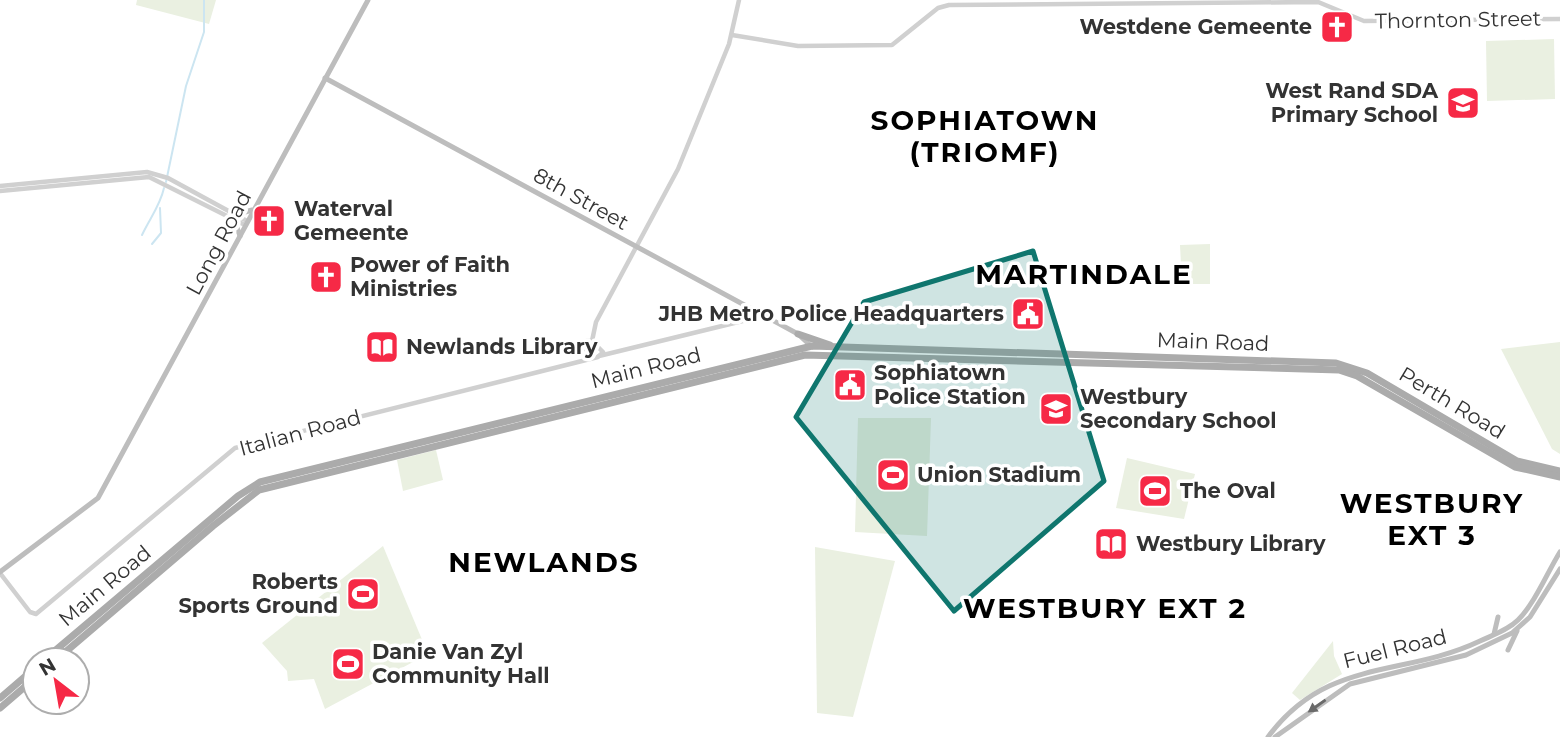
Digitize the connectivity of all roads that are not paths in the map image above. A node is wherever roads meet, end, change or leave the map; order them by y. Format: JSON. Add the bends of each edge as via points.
{"nodes":[{"id":1,"x":368,"y":0,"type":"edge"},
{"id":2,"x":739,"y":0,"type":"edge"},
{"id":3,"x":1560,"y":19,"type":"edge"},
{"id":4,"x":732,"y":35,"type":"junction"},
{"id":5,"x":325,"y":78,"type":"junction"},
{"id":6,"x":0,"y":188,"type":"edge"},
{"id":7,"x":255,"y":208,"type":"junction"},
{"id":8,"x":235,"y":217,"type":"junction"},
{"id":9,"x":246,"y":223,"type":"junction"},
{"id":10,"x":240,"y":236,"type":"junction"},
{"id":11,"x":637,"y":247,"type":"junction"},
{"id":12,"x":764,"y":316,"type":"junction"},
{"id":13,"x":800,"y":335,"type":"junction"},
{"id":14,"x":589,"y":341,"type":"junction"},
{"id":15,"x":811,"y":346,"type":"junction"},
{"id":16,"x":836,"y":347,"type":"junction"},
{"id":17,"x":600,"y":348,"type":"junction"},
{"id":18,"x":799,"y":348,"type":"junction"},
{"id":19,"x":584,"y":349,"type":"junction"},
{"id":20,"x":621,"y":351,"type":"junction"},
{"id":21,"x":817,"y":353,"type":"junction"},
{"id":22,"x":597,"y":356,"type":"junction"},
{"id":23,"x":578,"y":362,"type":"junction"},
{"id":24,"x":1328,"y":366,"type":"junction"},
{"id":25,"x":1560,"y":471,"type":"edge"},
{"id":26,"x":1560,"y":477,"type":"edge"},
{"id":27,"x":1560,"y":552,"type":"edge"},
{"id":28,"x":1560,"y":569,"type":"edge"},
{"id":29,"x":0,"y":572,"type":"edge"},
{"id":30,"x":1518,"y":620,"type":"junction"},
{"id":31,"x":1519,"y":629,"type":"junction"},
{"id":32,"x":1494,"y":634,"type":"junction"},
{"id":33,"x":1495,"y":642,"type":"junction"},
{"id":34,"x":61,"y":646,"type":"edge"},
{"id":35,"x":72,"y":646,"type":"edge"},
{"id":36,"x":21,"y":680,"type":"edge"},
{"id":37,"x":21,"y":690,"type":"edge"},
{"id":38,"x":0,"y":698,"type":"edge"},
{"id":39,"x":0,"y":708,"type":"edge"},
{"id":40,"x":1268,"y":737,"type":"edge"},
{"id":41,"x":1275,"y":737,"type":"edge"}],
"edges":[{"from":1,"to":5,"type":"main road","name":"Long Road"},
{"from":2,"to":4,"type":"street"},
{"from":3,"to":4,"type":"street","name":"Thornton Street","via":[[1364,21],[1318,2],[943,6],[892,45],[798,46]]},
{"from":4,"to":11,"type":"street","via":[[678,169]]},
{"from":5,"to":7,"type":"main road","name":"Long Road"},
{"from":5,"to":11,"type":"main road","name":"8th Street"},
{"from":6,"to":8,"type":"street","via":[[140,177],[166,180]]},
{"from":7,"to":8,"type":"main road"},
{"from":7,"to":9,"type":"main road","name":"Long Road"},
{"from":8,"to":9,"type":"street"},
{"from":8,"to":10,"type":"main road"},
{"from":9,"to":10,"type":"main road","name":"Long Road"},
{"from":10,"to":29,"type":"main road","name":"Long Road","via":[[96,500]]},
{"from":11,"to":12,"type":"main road","name":"8th Street"},
{"from":11,"to":14,"type":"street"},
{"from":12,"to":13,"type":"main road","name":"8th Street"},
{"from":12,"to":20,"type":"street","name":"Italian Road"},
{"from":13,"to":15,"type":"main road","name":"8th Street"},
{"from":13,"to":16,"type":"main road"},
{"from":13,"to":18,"type":"main road"},
{"from":14,"to":17,"type":"street"},
{"from":14,"to":19,"type":"street"},
{"from":15,"to":16,"type":"main road","name":"Main Road"},
{"from":15,"to":18,"type":"main road","name":"Main Road"},
{"from":15,"to":21,"type":"main road","name":"8th Street"},
{"from":16,"to":24,"type":"main road","name":"Main Road"},
{"from":17,"to":20,"type":"street","name":"Italian Road","via":[[609,353]]},
{"from":17,"to":22,"type":"street","via":[[603,352]]},
{"from":18,"to":34,"type":"main road","name":"Main Road","via":[[260,482]]},
{"from":19,"to":22,"type":"street"},
{"from":19,"to":23,"type":"street","via":[[585,357]]},
{"from":20,"to":22,"type":"street","name":"Italian Road"},
{"from":21,"to":24,"type":"main road","name":"Main Road"},
{"from":21,"to":35,"type":"main road","name":"Main Road","via":[[265,488],[222,518]]},
{"from":22,"to":23,"type":"street","name":"Italian Road"},
{"from":23,"to":29,"type":"street","name":"Italian Road","via":[[235,448],[39,613],[33,614]]},
{"from":24,"to":25,"type":"main road","name":"Perth Road","via":[[1347,365],[1367,373],[1517,461]]},
{"from":24,"to":26,"type":"main road","name":"Perth Road","via":[[1357,376],[1525,471]]},
{"from":27,"to":30,"type":"main road"},
{"from":28,"to":31,"type":"main road"},
{"from":30,"to":32,"type":"main road","name":"Fuel Road"},
{"from":30,"to":32,"type":"main road","via":[[1499,618]]},
{"from":31,"to":33,"type":"main road","name":"Fuel Road"},
{"from":31,"to":33,"type":"main road","via":[[1508,651],[1502,642]]},
{"from":32,"to":40,"type":"main road","name":"Fuel Road","via":[[1451,652],[1334,681],[1298,704]]},
{"from":33,"to":41,"type":"main road","name":"Fuel Road","one_way":true,"via":[[1462,656],[1350,684]]},
{"from":36,"to":38,"type":"main road"},
{"from":37,"to":39,"type":"main road"}]}
